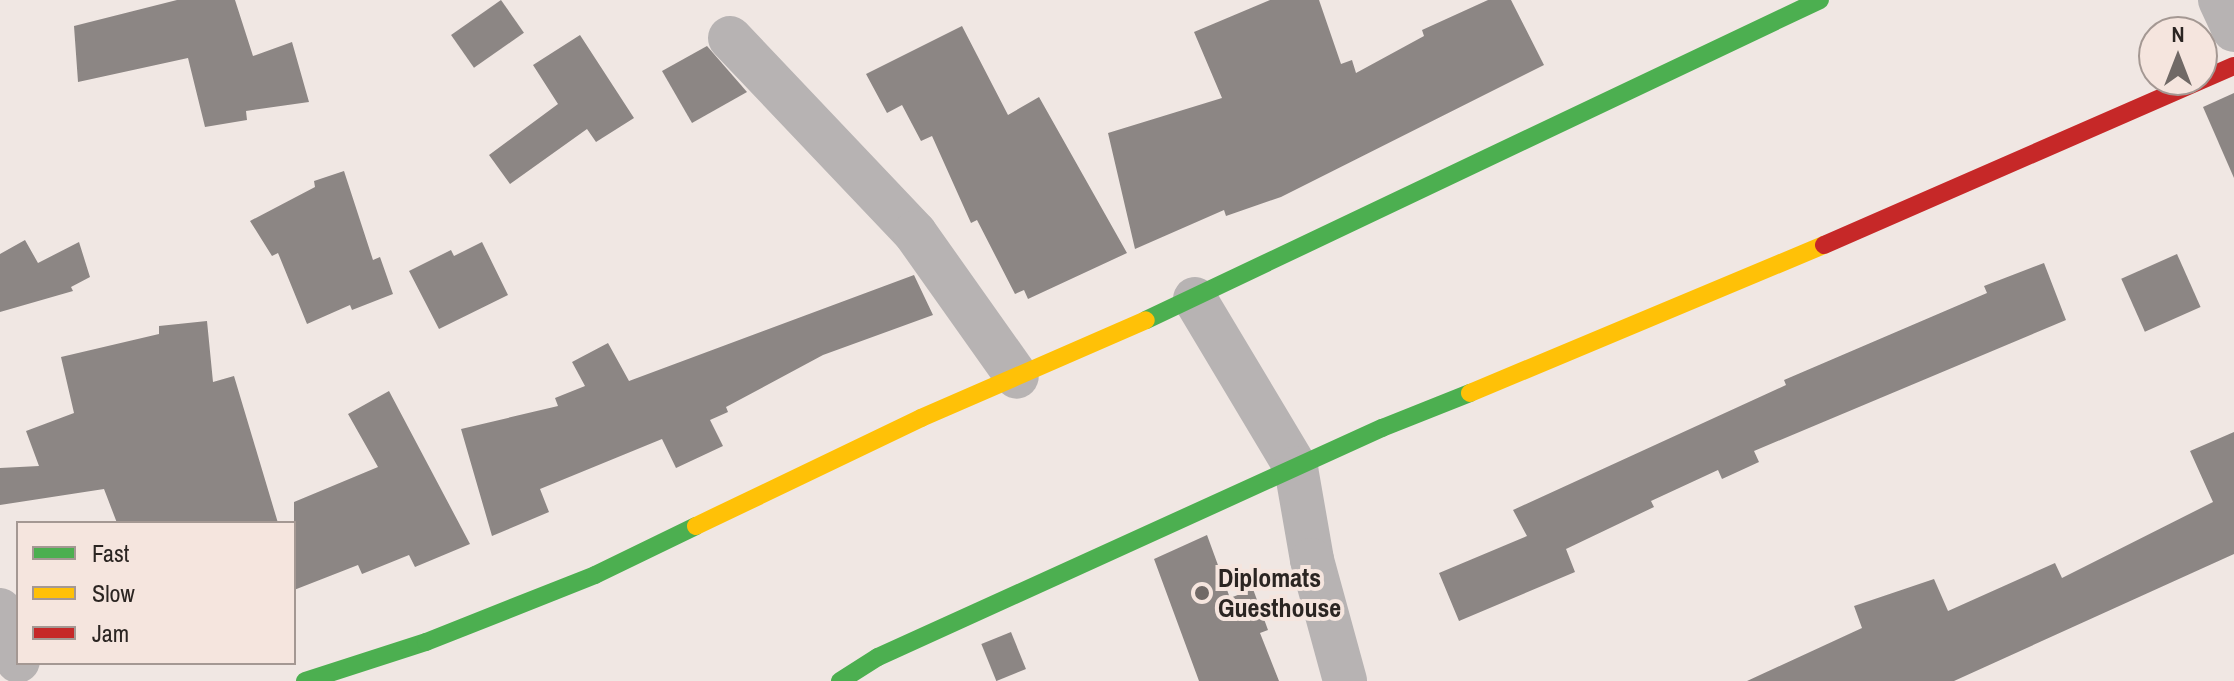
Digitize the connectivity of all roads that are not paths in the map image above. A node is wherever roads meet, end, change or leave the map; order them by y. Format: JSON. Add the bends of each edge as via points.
{"nodes":[{"id":1,"x":2220,"y":0,"type":"edge"},
{"id":2,"x":1808,"y":2,"type":"edge"},
{"id":3,"x":2234,"y":30,"type":"edge"},
{"id":4,"x":730,"y":38,"type":"dead end"},
{"id":5,"x":2234,"y":66,"type":"edge"},
{"id":6,"x":1195,"y":299,"type":"junction"},
{"id":7,"x":1017,"y":377,"type":"junction"},
{"id":8,"x":1296,"y":468,"type":"junction"},
{"id":9,"x":0,"y":610,"type":"edge"},
{"id":10,"x":16,"y":656,"type":"edge"},
{"id":11,"x":305,"y":681,"type":"edge"},
{"id":12,"x":840,"y":681,"type":"edge"},
{"id":13,"x":1345,"y":681,"type":"edge"}],
"edges":[{"from":1,"to":3,"type":"street"},
{"from":2,"to":6,"type":"street"},
{"from":4,"to":7,"type":"street","via":[[915,233]]},
{"from":5,"to":8,"type":"street","via":[[1619,335],[1382,428]]},
{"from":6,"to":7,"type":"street"},
{"from":6,"to":8,"type":"street"},
{"from":7,"to":11,"type":"street","via":[[595,575],[426,642]]},
{"from":8,"to":12,"type":"street","via":[[878,657]]},
{"from":8,"to":13,"type":"street","via":[[1312,560]]},
{"from":9,"to":10,"type":"street"}]}
